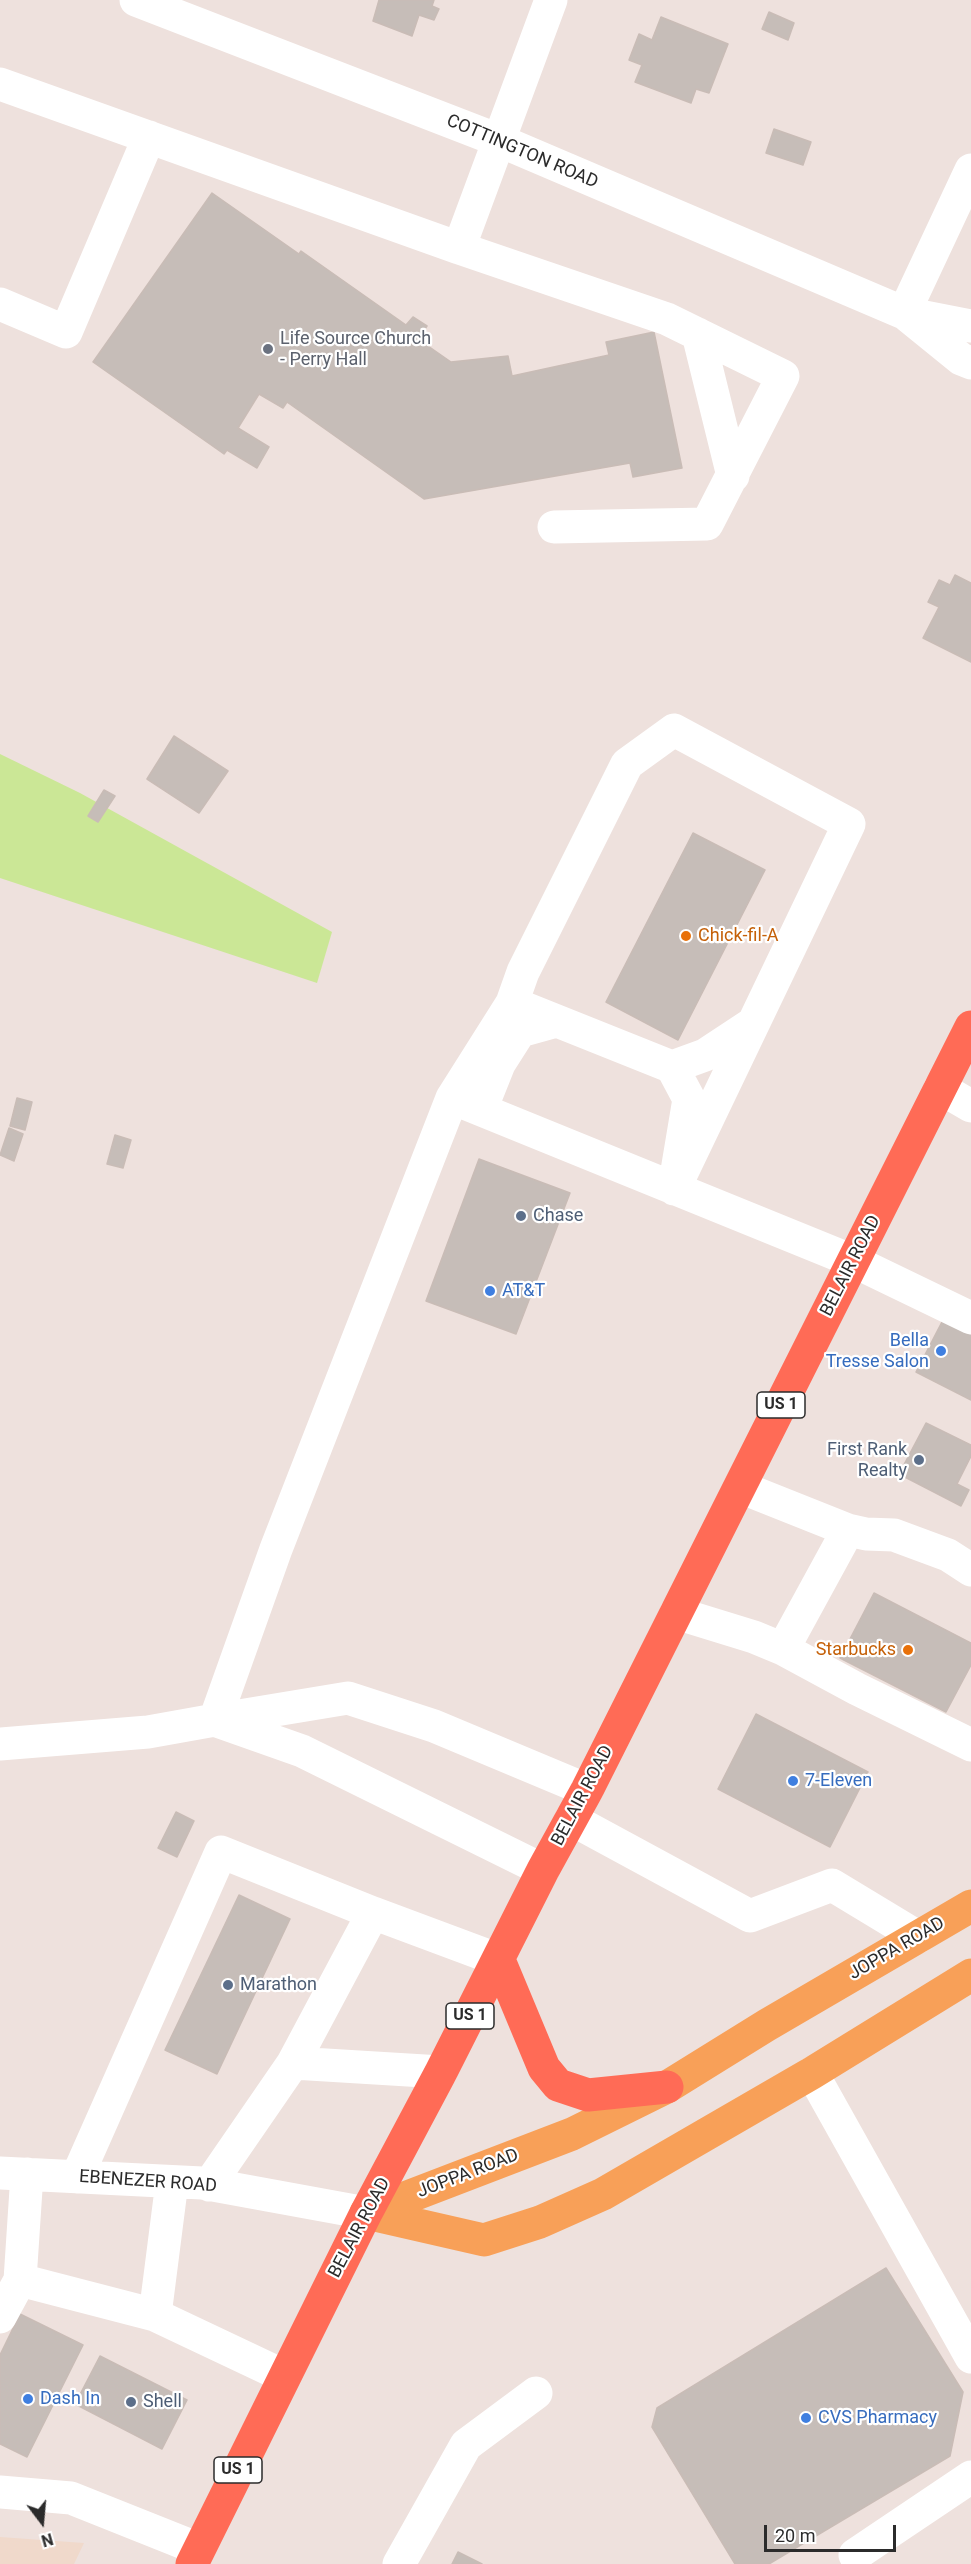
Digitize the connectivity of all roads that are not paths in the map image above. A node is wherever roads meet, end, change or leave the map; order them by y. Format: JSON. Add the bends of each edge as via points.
{"nodes":[{"id":1,"x":136,"y":0,"type":"edge"},
{"id":2,"x":550,"y":0,"type":"edge"},
{"id":3,"x":0,"y":84,"type":"edge"},
{"id":4,"x":149,"y":137,"type":"junction"},
{"id":5,"x":498,"y":140,"type":"junction"},
{"id":6,"x":967,"y":187,"type":"edge"},
{"id":7,"x":459,"y":248,"type":"junction"},
{"id":8,"x":0,"y":304,"type":"edge"},
{"id":9,"x":904,"y":313,"type":"junction"},
{"id":10,"x":971,"y":326,"type":"edge"},
{"id":11,"x":698,"y":334,"type":"junction"},
{"id":12,"x":971,"y":363,"type":"edge"},
{"id":13,"x":732,"y":476,"type":"junction"},
{"id":14,"x":554,"y":527,"type":"dead end"},
{"id":15,"x":512,"y":1003,"type":"junction"},
{"id":16,"x":556,"y":1021,"type":"junction"},
{"id":17,"x":753,"y":1023,"type":"junction"},
{"id":18,"x":971,"y":1027,"type":"edge"},
{"id":19,"x":672,"y":1068,"type":"junction"},
{"id":20,"x":940,"y":1088,"type":"junction"},
{"id":21,"x":466,"y":1104,"type":"junction"},
{"id":22,"x":971,"y":1106,"type":"edge"},
{"id":23,"x":674,"y":1189,"type":"junction"},
{"id":24,"x":853,"y":1261,"type":"junction"},
{"id":25,"x":971,"y":1318,"type":"edge"},
{"id":26,"x":740,"y":1486,"type":"junction"},
{"id":27,"x":848,"y":1530,"type":"junction"},
{"id":28,"x":971,"y":1570,"type":"edge"},
{"id":29,"x":676,"y":1613,"type":"junction"},
{"id":30,"x":783,"y":1649,"type":"junction"},
{"id":31,"x":215,"y":1720,"type":"junction"},
{"id":32,"x":0,"y":1744,"type":"edge"},
{"id":33,"x":971,"y":1745,"type":"edge"},
{"id":34,"x":587,"y":1790,"type":"junction"},
{"id":35,"x":571,"y":1819,"type":"junction"},
{"id":36,"x":543,"y":1870,"type":"junction"},
{"id":37,"x":971,"y":1906,"type":"edge"},
{"id":38,"x":373,"y":1913,"type":"junction"},
{"id":39,"x":918,"y":1937,"type":"junction"},
{"id":40,"x":500,"y":1960,"type":"junction"},
{"id":41,"x":971,"y":1975,"type":"edge"},
{"id":42,"x":293,"y":2063,"type":"junction"},
{"id":43,"x":441,"y":2072,"type":"junction"},
{"id":44,"x":812,"y":2073,"type":"junction"},
{"id":45,"x":667,"y":2087,"type":"junction"},
{"id":46,"x":14,"y":2174,"type":"edge"},
{"id":47,"x":77,"y":2177,"type":"junction"},
{"id":48,"x":172,"y":2182,"type":"junction"},
{"id":49,"x":209,"y":2185,"type":"junction"},
{"id":50,"x":366,"y":2213,"type":"junction"},
{"id":51,"x":20,"y":2280,"type":"junction"},
{"id":52,"x":155,"y":2315,"type":"junction"},
{"id":53,"x":0,"y":2317,"type":"edge"},
{"id":54,"x":971,"y":2357,"type":"edge"},
{"id":55,"x":284,"y":2376,"type":"junction"},
{"id":56,"x":536,"y":2393,"type":"dead end"},
{"id":57,"x":971,"y":2477,"type":"edge"},
{"id":58,"x":0,"y":2492,"type":"edge"},
{"id":59,"x":195,"y":2557,"type":"edge"},
{"id":60,"x":852,"y":2561,"type":"edge"},
{"id":61,"x":399,"y":2564,"type":"edge"}],
"edges":[{"from":1,"to":5,"type":"street","name":"COTTINGTON ROAD"},
{"from":2,"to":5,"type":"street"},
{"from":3,"to":4,"type":"street"},
{"from":4,"to":7,"type":"street"},
{"from":4,"to":8,"type":"street","via":[[66,332]]},
{"from":5,"to":7,"type":"street"},
{"from":5,"to":9,"type":"street","name":"COTTINGTON ROAD"},
{"from":6,"to":9,"type":"street"},
{"from":7,"to":11,"type":"street","via":[[668,319]]},
{"from":9,"to":10,"type":"street","name":"COTTINGTON ROAD"},
{"from":9,"to":12,"type":"street","name":"COTTINGTON ROAD"},
{"from":11,"to":13,"type":"street"},
{"from":11,"to":13,"type":"street","via":[[783,376]]},
{"from":13,"to":14,"type":"street","via":[[707,524]]},
{"from":15,"to":16,"type":"street"},
{"from":15,"to":17,"type":"street","via":[[523,972],[627,764],[674,730],[849,824]]},
{"from":15,"to":21,"type":"street"},
{"from":16,"to":19,"type":"street"},
{"from":16,"to":21,"type":"street","via":[[520,1031]]},
{"from":17,"to":19,"type":"street","via":[[705,1055]]},
{"from":17,"to":23,"type":"street"},
{"from":18,"to":20,"type":"highway","name":"BELAIR ROAD","number":"US 1"},
{"from":19,"to":23,"type":"street","via":[[689,1099]]},
{"from":20,"to":22,"type":"street"},
{"from":20,"to":24,"type":"highway","name":"BELAIR ROAD","number":"US 1"},
{"from":21,"to":23,"type":"street"},
{"from":21,"to":31,"type":"street","via":[[276,1549]]},
{"from":23,"to":24,"type":"street"},
{"from":24,"to":25,"type":"street"},
{"from":24,"to":26,"type":"highway","name":"BELAIR ROAD","number":"US 1"},
{"from":26,"to":27,"type":"street"},
{"from":26,"to":29,"type":"highway","name":"BELAIR ROAD","number":"US 1"},
{"from":27,"to":28,"type":"street","via":[[894,1535],[948,1555]]},
{"from":27,"to":30,"type":"street"},
{"from":29,"to":30,"type":"street"},
{"from":29,"to":34,"type":"highway","name":"BELAIR ROAD","number":"US 1"},
{"from":30,"to":33,"type":"street"},
{"from":31,"to":32,"type":"street","via":[[148,1732]]},
{"from":31,"to":34,"type":"street","via":[[348,1698],[434,1725]]},
{"from":31,"to":36,"type":"street","via":[[302,1751]]},
{"from":34,"to":35,"type":"highway","name":"BELAIR ROAD","number":"US 1"},
{"from":35,"to":36,"type":"highway","name":"BELAIR ROAD","number":"US 1"},
{"from":35,"to":39,"type":"street","via":[[750,1916],[832,1885]]},
{"from":36,"to":40,"type":"highway","name":"BELAIR ROAD","number":"US 1"},
{"from":37,"to":39,"type":"main road","name":"JOPPA ROAD"},
{"from":38,"to":40,"type":"street"},
{"from":38,"to":42,"type":"street"},
{"from":38,"to":47,"type":"street","via":[[221,1852]]},
{"from":39,"to":45,"type":"main road","name":"JOPPA ROAD"},
{"from":40,"to":43,"type":"highway","name":"BELAIR ROAD","number":"US 1"},
{"from":40,"to":45,"type":"highway","via":[[544,2068],[558,2085],[588,2095]]},
{"from":41,"to":44,"type":"main road","name":"JOPPA ROAD"},
{"from":42,"to":43,"type":"street"},
{"from":42,"to":49,"type":"street"},
{"from":43,"to":50,"type":"highway","name":"BELAIR ROAD","number":"US 1"},
{"from":44,"to":50,"type":"main road","name":"JOPPA ROAD","via":[[603,2194],[540,2222],[484,2240]]},
{"from":44,"to":54,"type":"street"},
{"from":45,"to":50,"type":"main road","name":"JOPPA ROAD","via":[[572,2134]]},
{"from":46,"to":47,"type":"street","name":"EBENEZER ROAD"},
{"from":46,"to":51,"type":"street"},
{"from":47,"to":48,"type":"street","name":"EBENEZER ROAD"},
{"from":48,"to":49,"type":"street","name":"EBENEZER ROAD"},
{"from":48,"to":52,"type":"street"},
{"from":49,"to":50,"type":"street","name":"EBENEZER ROAD"},
{"from":50,"to":55,"type":"highway","name":"BELAIR ROAD","number":"US 1"},
{"from":51,"to":52,"type":"street"},
{"from":51,"to":53,"type":"street"},
{"from":52,"to":55,"type":"street"},
{"from":55,"to":59,"type":"highway","name":"BELAIR ROAD","number":"US 1"},
{"from":56,"to":61,"type":"street","via":[[466,2445]]},
{"from":57,"to":60,"type":"street"},
{"from":58,"to":59,"type":"street","via":[[71,2498]]}]}
